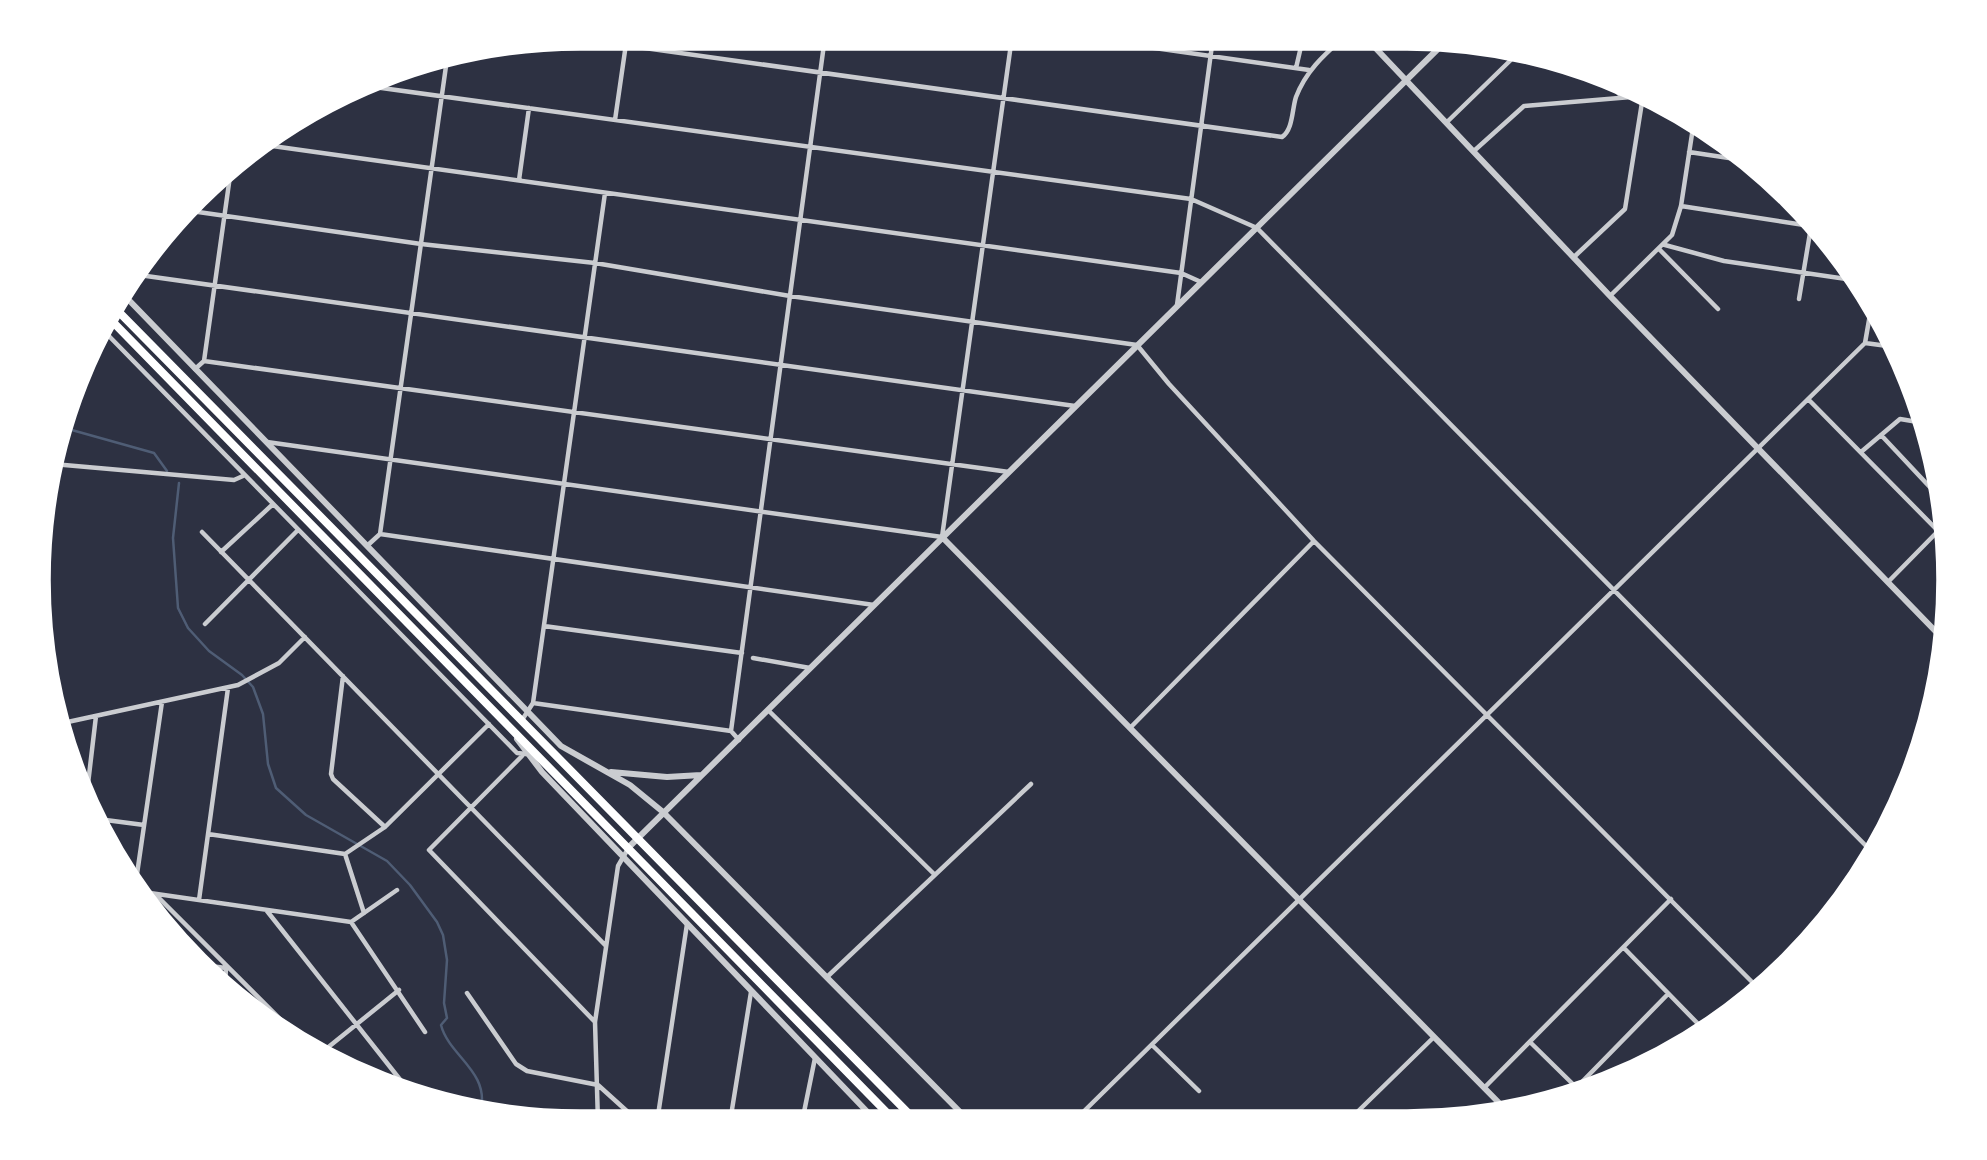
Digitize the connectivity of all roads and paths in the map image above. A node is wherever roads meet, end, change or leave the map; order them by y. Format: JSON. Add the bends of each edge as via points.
{"nodes":[{"id":1,"x":625,"y":49,"type":"edge"},
{"id":2,"x":654,"y":49,"type":"edge"},
{"id":3,"x":824,"y":49,"type":"edge"},
{"id":4,"x":1010,"y":49,"type":"edge"},
{"id":5,"x":1161,"y":49,"type":"edge"},
{"id":6,"x":1211,"y":49,"type":"edge"},
{"id":7,"x":1301,"y":49,"type":"edge"},
{"id":8,"x":1331,"y":49,"type":"edge"},
{"id":9,"x":1376,"y":49,"type":"edge"},
{"id":10,"x":1436,"y":50,"type":"edge"},
{"id":11,"x":1210,"y":56,"type":"junction"},
{"id":12,"x":1512,"y":59,"type":"edge"},
{"id":13,"x":446,"y":66,"type":"edge"},
{"id":14,"x":1296,"y":68,"type":"junction"},
{"id":15,"x":1309,"y":70,"type":"junction"},
{"id":16,"x":821,"y":73,"type":"junction"},
{"id":17,"x":1406,"y":80,"type":"junction"},
{"id":18,"x":380,"y":88,"type":"edge"},
{"id":19,"x":1618,"y":93,"type":"edge"},
{"id":20,"x":441,"y":97,"type":"junction"},
{"id":21,"x":1622,"y":97,"type":"junction"},
{"id":22,"x":1627,"y":97,"type":"edge"},
{"id":23,"x":1003,"y":98,"type":"junction"},
{"id":24,"x":1642,"y":104,"type":"edge"},
{"id":25,"x":529,"y":108,"type":"junction"},
{"id":26,"x":615,"y":120,"type":"junction"},
{"id":27,"x":1447,"y":122,"type":"junction"},
{"id":28,"x":1200,"y":126,"type":"junction"},
{"id":29,"x":1692,"y":132,"type":"edge"},
{"id":30,"x":274,"y":146,"type":"edge"},
{"id":31,"x":811,"y":147,"type":"junction"},
{"id":32,"x":1475,"y":150,"type":"junction"},
{"id":33,"x":1689,"y":152,"type":"junction"},
{"id":34,"x":1730,"y":159,"type":"edge"},
{"id":35,"x":431,"y":169,"type":"junction"},
{"id":36,"x":993,"y":172,"type":"junction"},
{"id":37,"x":519,"y":181,"type":"junction"},
{"id":38,"x":229,"y":182,"type":"edge"},
{"id":39,"x":605,"y":193,"type":"junction"},
{"id":40,"x":1191,"y":199,"type":"junction"},
{"id":41,"x":1681,"y":206,"type":"junction"},
{"id":42,"x":198,"y":212,"type":"edge"},
{"id":43,"x":224,"y":216,"type":"junction"},
{"id":44,"x":801,"y":220,"type":"junction"},
{"id":45,"x":1799,"y":223,"type":"edge"},
{"id":46,"x":1257,"y":228,"type":"junction"},
{"id":47,"x":1811,"y":236,"type":"edge"},
{"id":48,"x":421,"y":244,"type":"junction"},
{"id":49,"x":1665,"y":245,"type":"junction"},
{"id":50,"x":983,"y":246,"type":"junction"},
{"id":51,"x":1660,"y":250,"type":"junction"},
{"id":52,"x":1574,"y":257,"type":"junction"},
{"id":53,"x":595,"y":263,"type":"junction"},
{"id":54,"x":1804,"y":271,"type":"junction"},
{"id":55,"x":1181,"y":273,"type":"junction"},
{"id":56,"x":145,"y":276,"type":"edge"},
{"id":57,"x":1844,"y":278,"type":"edge"},
{"id":58,"x":1201,"y":282,"type":"junction"},
{"id":59,"x":215,"y":285,"type":"junction"},
{"id":60,"x":790,"y":296,"type":"junction"},
{"id":61,"x":1610,"y":296,"type":"junction"},
{"id":62,"x":1799,"y":299,"type":"dead end"},
{"id":63,"x":129,"y":300,"type":"edge"},
{"id":64,"x":1177,"y":306,"type":"junction"},
{"id":65,"x":1718,"y":309,"type":"dead end"},
{"id":66,"x":120,"y":313,"type":"edge"},
{"id":67,"x":411,"y":313,"type":"junction"},
{"id":68,"x":1869,"y":320,"type":"edge"},
{"id":69,"x":972,"y":321,"type":"junction"},
{"id":70,"x":115,"y":324,"type":"edge"},
{"id":71,"x":109,"y":336,"type":"edge"},
{"id":72,"x":586,"y":340,"type":"junction"},
{"id":73,"x":1866,"y":343,"type":"junction"},
{"id":74,"x":1137,"y":345,"type":"junction"},
{"id":75,"x":1883,"y":345,"type":"edge"},
{"id":76,"x":204,"y":361,"type":"junction"},
{"id":77,"x":781,"y":365,"type":"junction"},
{"id":78,"x":195,"y":369,"type":"junction"},
{"id":79,"x":401,"y":388,"type":"junction"},
{"id":80,"x":962,"y":390,"type":"junction"},
{"id":81,"x":1808,"y":399,"type":"junction"},
{"id":82,"x":1076,"y":407,"type":"junction"},
{"id":83,"x":574,"y":412,"type":"junction"},
{"id":84,"x":1914,"y":421,"type":"edge"},
{"id":85,"x":1881,"y":435,"type":"junction"},
{"id":86,"x":771,"y":439,"type":"junction"},
{"id":87,"x":266,"y":442,"type":"junction"},
{"id":88,"x":1758,"y":448,"type":"junction"},
{"id":89,"x":1861,"y":453,"type":"junction"},
{"id":90,"x":391,"y":459,"type":"junction"},
{"id":91,"x":952,"y":464,"type":"junction"},
{"id":92,"x":62,"y":465,"type":"edge"},
{"id":93,"x":1010,"y":472,"type":"junction"},
{"id":94,"x":243,"y":475,"type":"junction"},
{"id":95,"x":564,"y":484,"type":"junction"},
{"id":96,"x":1930,"y":487,"type":"edge"},
{"id":97,"x":272,"y":505,"type":"junction"},
{"id":98,"x":761,"y":512,"type":"junction"},
{"id":99,"x":1935,"y":528,"type":"edge"},
{"id":100,"x":298,"y":531,"type":"junction"},
{"id":101,"x":202,"y":532,"type":"dead end"},
{"id":102,"x":1936,"y":533,"type":"edge"},
{"id":103,"x":380,"y":534,"type":"junction"},
{"id":104,"x":942,"y":537,"type":"junction"},
{"id":105,"x":1314,"y":541,"type":"junction"},
{"id":106,"x":368,"y":545,"type":"junction"},
{"id":107,"x":221,"y":552,"type":"junction"},
{"id":108,"x":554,"y":559,"type":"junction"},
{"id":109,"x":248,"y":579,"type":"junction"},
{"id":110,"x":1888,"y":582,"type":"junction"},
{"id":111,"x":751,"y":587,"type":"junction"},
{"id":112,"x":1614,"y":591,"type":"junction"},
{"id":113,"x":874,"y":605,"type":"junction"},
{"id":114,"x":205,"y":624,"type":"dead end"},
{"id":115,"x":544,"y":626,"type":"junction"},
{"id":116,"x":1935,"y":631,"type":"edge"},
{"id":117,"x":305,"y":637,"type":"junction"},
{"id":118,"x":742,"y":653,"type":"junction"},
{"id":119,"x":753,"y":658,"type":"dead end"},
{"id":120,"x":810,"y":668,"type":"junction"},
{"id":121,"x":343,"y":676,"type":"junction"},
{"id":122,"x":228,"y":688,"type":"junction"},
{"id":123,"x":162,"y":702,"type":"junction"},
{"id":124,"x":533,"y":704,"type":"junction"},
{"id":125,"x":768,"y":710,"type":"junction"},
{"id":126,"x":528,"y":712,"type":"junction"},
{"id":127,"x":1488,"y":714,"type":"junction"},
{"id":128,"x":96,"y":716,"type":"junction"},
{"id":129,"x":522,"y":720,"type":"junction"},
{"id":130,"x":68,"y":722,"type":"edge"},
{"id":131,"x":489,"y":724,"type":"junction"},
{"id":132,"x":511,"y":728,"type":"junction"},
{"id":133,"x":1130,"y":728,"type":"junction"},
{"id":134,"x":731,"y":732,"type":"junction"},
{"id":135,"x":739,"y":740,"type":"junction"},
{"id":136,"x":524,"y":755,"type":"junction"},
{"id":137,"x":606,"y":771,"type":"junction"},
{"id":138,"x":439,"y":774,"type":"junction"},
{"id":139,"x":702,"y":775,"type":"junction"},
{"id":140,"x":88,"y":781,"type":"edge"},
{"id":141,"x":1031,"y":784,"type":"dead end"},
{"id":142,"x":471,"y":807,"type":"junction"},
{"id":143,"x":663,"y":812,"type":"junction"},
{"id":144,"x":107,"y":820,"type":"edge"},
{"id":145,"x":144,"y":825,"type":"junction"},
{"id":146,"x":385,"y":827,"type":"junction"},
{"id":147,"x":208,"y":834,"type":"junction"},
{"id":148,"x":637,"y":839,"type":"junction"},
{"id":149,"x":629,"y":847,"type":"junction"},
{"id":150,"x":1867,"y":847,"type":"edge"},
{"id":151,"x":345,"y":855,"type":"junction"},
{"id":152,"x":623,"y":857,"type":"junction"},
{"id":153,"x":137,"y":874,"type":"edge"},
{"id":154,"x":935,"y":875,"type":"junction"},
{"id":155,"x":397,"y":890,"type":"dead end"},
{"id":156,"x":153,"y":893,"type":"joint"},
{"id":157,"x":198,"y":900,"type":"junction"},
{"id":158,"x":1299,"y":900,"type":"junction"},
{"id":159,"x":1671,"y":900,"type":"junction"},
{"id":160,"x":266,"y":910,"type":"junction"},
{"id":161,"x":364,"y":913,"type":"junction"},
{"id":162,"x":351,"y":922,"type":"junction"},
{"id":163,"x":687,"y":924,"type":"junction"},
{"id":164,"x":606,"y":946,"type":"junction"},
{"id":165,"x":1624,"y":948,"type":"junction"},
{"id":166,"x":217,"y":967,"type":"edge"},
{"id":167,"x":226,"y":968,"type":"junction"},
{"id":168,"x":226,"y":975,"type":"edge"},
{"id":169,"x":827,"y":977,"type":"junction"},
{"id":170,"x":1753,"y":983,"type":"edge"},
{"id":171,"x":399,"y":990,"type":"junction"},
{"id":172,"x":751,"y":991,"type":"junction"},
{"id":173,"x":467,"y":993,"type":"dead end"},
{"id":174,"x":1668,"y":993,"type":"junction"},
{"id":175,"x":272,"y":1012,"type":"edge"},
{"id":176,"x":595,"y":1022,"type":"junction"},
{"id":177,"x":355,"y":1024,"type":"junction"},
{"id":178,"x":1698,"y":1024,"type":"edge"},
{"id":179,"x":425,"y":1032,"type":"dead end"},
{"id":180,"x":1434,"y":1037,"type":"junction"},
{"id":181,"x":1531,"y":1043,"type":"junction"},
{"id":182,"x":1152,"y":1045,"type":"junction"},
{"id":183,"x":328,"y":1047,"type":"edge"},
{"id":184,"x":815,"y":1057,"type":"junction"},
{"id":185,"x":400,"y":1080,"type":"edge"},
{"id":186,"x":1583,"y":1081,"type":"edge"},
{"id":187,"x":1574,"y":1084,"type":"edge"},
{"id":188,"x":598,"y":1085,"type":"junction"},
{"id":189,"x":1484,"y":1088,"type":"junction"},
{"id":190,"x":1199,"y":1091,"type":"dead end"},
{"id":191,"x":1499,"y":1103,"type":"edge"},
{"id":192,"x":598,"y":1111,"type":"edge"},
{"id":193,"x":627,"y":1111,"type":"edge"},
{"id":194,"x":659,"y":1111,"type":"edge"},
{"id":195,"x":732,"y":1111,"type":"edge"},
{"id":196,"x":804,"y":1111,"type":"edge"},
{"id":197,"x":867,"y":1111,"type":"edge"},
{"id":198,"x":886,"y":1111,"type":"edge"},
{"id":199,"x":906,"y":1111,"type":"edge"},
{"id":200,"x":959,"y":1111,"type":"edge"},
{"id":201,"x":1084,"y":1111,"type":"edge"},
{"id":202,"x":1358,"y":1111,"type":"edge"}],
"edges":[{"from":1,"to":26,"type":"street"},
{"from":2,"to":16,"type":"street"},
{"from":3,"to":16,"type":"street"},
{"from":4,"to":23,"type":"street"},
{"from":5,"to":11,"type":"street"},
{"from":6,"to":11,"type":"street"},
{"from":7,"to":14,"type":"street"},
{"from":8,"to":15,"type":"street"},
{"from":9,"to":17,"type":"street"},
{"from":10,"to":17,"type":"street"},
{"from":11,"to":14,"type":"street"},
{"from":11,"to":28,"type":"street"},
{"from":12,"to":27,"type":"street"},
{"from":13,"to":20,"type":"street"},
{"from":14,"to":15,"type":"street"},
{"from":15,"to":28,"type":"street","via":[[1286,136]]},
{"from":16,"to":23,"type":"street"},
{"from":16,"to":31,"type":"street"},
{"from":17,"to":27,"type":"street"},
{"from":17,"to":46,"type":"street"},
{"from":18,"to":20,"type":"street"},
{"from":19,"to":21,"type":"street"},
{"from":20,"to":25,"type":"street"},
{"from":20,"to":35,"type":"street"},
{"from":21,"to":22,"type":"street"},
{"from":21,"to":32,"type":"street","via":[[1524,106]]},
{"from":23,"to":28,"type":"street"},
{"from":23,"to":36,"type":"street"},
{"from":24,"to":52,"type":"street","via":[[1625,209]]},
{"from":25,"to":26,"type":"street"},
{"from":25,"to":37,"type":"street"},
{"from":26,"to":31,"type":"street"},
{"from":27,"to":32,"type":"street"},
{"from":28,"to":40,"type":"street"},
{"from":29,"to":33,"type":"street"},
{"from":30,"to":35,"type":"street"},
{"from":31,"to":36,"type":"street"},
{"from":31,"to":44,"type":"street"},
{"from":32,"to":52,"type":"street"},
{"from":33,"to":34,"type":"street"},
{"from":33,"to":41,"type":"street"},
{"from":35,"to":37,"type":"street"},
{"from":35,"to":48,"type":"street"},
{"from":36,"to":40,"type":"street"},
{"from":36,"to":50,"type":"street"},
{"from":37,"to":39,"type":"street"},
{"from":38,"to":43,"type":"street"},
{"from":39,"to":44,"type":"street"},
{"from":39,"to":53,"type":"street"},
{"from":40,"to":46,"type":"street"},
{"from":40,"to":55,"type":"street"},
{"from":41,"to":45,"type":"street"},
{"from":41,"to":49,"type":"street"},
{"from":42,"to":43,"type":"street"},
{"from":43,"to":48,"type":"street"},
{"from":43,"to":59,"type":"street"},
{"from":44,"to":50,"type":"street"},
{"from":44,"to":60,"type":"street"},
{"from":46,"to":58,"type":"street"},
{"from":46,"to":112,"type":"street"},
{"from":47,"to":54,"type":"street"},
{"from":48,"to":53,"type":"street"},
{"from":48,"to":67,"type":"street"},
{"from":49,"to":51,"type":"street"},
{"from":49,"to":54,"type":"street","via":[[1724,261]]},
{"from":50,"to":55,"type":"street"},
{"from":50,"to":69,"type":"street"},
{"from":51,"to":61,"type":"street"},
{"from":51,"to":65,"type":"street"},
{"from":52,"to":61,"type":"street"},
{"from":53,"to":60,"type":"street"},
{"from":53,"to":72,"type":"street"},
{"from":54,"to":57,"type":"street"},
{"from":54,"to":62,"type":"street"},
{"from":55,"to":58,"type":"street"},
{"from":55,"to":64,"type":"street"},
{"from":56,"to":59,"type":"street"},
{"from":58,"to":64,"type":"street"},
{"from":59,"to":67,"type":"street"},
{"from":59,"to":76,"type":"street"},
{"from":60,"to":69,"type":"street"},
{"from":60,"to":77,"type":"street"},
{"from":61,"to":88,"type":"street"},
{"from":63,"to":78,"type":"street"},
{"from":64,"to":74,"type":"street"},
{"from":66,"to":129,"type":"highway"},
{"from":67,"to":72,"type":"street"},
{"from":67,"to":79,"type":"street"},
{"from":68,"to":73,"type":"street"},
{"from":69,"to":74,"type":"street"},
{"from":69,"to":80,"type":"street"},
{"from":70,"to":132,"type":"highway"},
{"from":71,"to":94,"type":"street"},
{"from":72,"to":77,"type":"street"},
{"from":72,"to":83,"type":"street"},
{"from":73,"to":75,"type":"street"},
{"from":73,"to":81,"type":"street"},
{"from":74,"to":82,"type":"street"},
{"from":74,"to":105,"type":"street"},
{"from":76,"to":78,"type":"street"},
{"from":76,"to":79,"type":"street"},
{"from":77,"to":80,"type":"street"},
{"from":77,"to":86,"type":"street"},
{"from":78,"to":87,"type":"street"},
{"from":79,"to":83,"type":"street"},
{"from":79,"to":90,"type":"street"},
{"from":80,"to":82,"type":"street"},
{"from":80,"to":91,"type":"street"},
{"from":81,"to":88,"type":"street"},
{"from":81,"to":89,"type":"street"},
{"from":82,"to":93,"type":"street"},
{"from":83,"to":86,"type":"street"},
{"from":83,"to":95,"type":"street"},
{"from":84,"to":85,"type":"street","via":[[1900,419]]},
{"from":85,"to":89,"type":"street"},
{"from":85,"to":96,"type":"street"},
{"from":86,"to":91,"type":"street"},
{"from":86,"to":98,"type":"street"},
{"from":87,"to":90,"type":"street"},
{"from":87,"to":106,"type":"street"},
{"from":88,"to":110,"type":"street"},
{"from":88,"to":112,"type":"street"},
{"from":89,"to":99,"type":"street"},
{"from":90,"to":95,"type":"street"},
{"from":90,"to":103,"type":"street"},
{"from":91,"to":93,"type":"street"},
{"from":91,"to":104,"type":"street"},
{"from":92,"to":94,"type":"street","via":[[156,476],[234,480]]},
{"from":93,"to":104,"type":"street"},
{"from":94,"to":97,"type":"street"},
{"from":95,"to":98,"type":"street"},
{"from":95,"to":108,"type":"street"},
{"from":97,"to":100,"type":"street"},
{"from":97,"to":107,"type":"street"},
{"from":98,"to":104,"type":"street"},
{"from":98,"to":111,"type":"street"},
{"from":100,"to":109,"type":"street"},
{"from":100,"to":131,"type":"street"},
{"from":101,"to":107,"type":"street"},
{"from":102,"to":110,"type":"street"},
{"from":103,"to":106,"type":"street"},
{"from":103,"to":108,"type":"street"},
{"from":104,"to":113,"type":"street"},
{"from":104,"to":133,"type":"street"},
{"from":105,"to":127,"type":"street"},
{"from":105,"to":133,"type":"street"},
{"from":106,"to":126,"type":"street"},
{"from":107,"to":109,"type":"street"},
{"from":108,"to":111,"type":"street"},
{"from":108,"to":115,"type":"street"},
{"from":109,"to":114,"type":"street"},
{"from":109,"to":117,"type":"street"},
{"from":110,"to":116,"type":"street"},
{"from":111,"to":113,"type":"street"},
{"from":111,"to":118,"type":"street"},
{"from":112,"to":127,"type":"street"},
{"from":112,"to":150,"type":"street"},
{"from":113,"to":120,"type":"street"},
{"from":115,"to":118,"type":"street"},
{"from":115,"to":124,"type":"street"},
{"from":117,"to":121,"type":"street"},
{"from":117,"to":122,"type":"street","via":[[279,663]]},
{"from":118,"to":134,"type":"street"},
{"from":119,"to":120,"type":"street"},
{"from":120,"to":125,"type":"street"},
{"from":121,"to":138,"type":"street"},
{"from":121,"to":146,"type":"street","via":[[331,774]]},
{"from":122,"to":123,"type":"street"},
{"from":122,"to":147,"type":"street"},
{"from":123,"to":128,"type":"street"},
{"from":123,"to":145,"type":"street"},
{"from":124,"to":126,"type":"street"},
{"from":124,"to":134,"type":"street"},
{"from":125,"to":135,"type":"street"},
{"from":125,"to":154,"type":"street"},
{"from":126,"to":129,"type":"street"},
{"from":126,"to":137,"type":"street","via":[[561,746]]},
{"from":127,"to":158,"type":"street"},
{"from":127,"to":159,"type":"street"},
{"from":128,"to":130,"type":"street"},
{"from":128,"to":140,"type":"street"},
{"from":129,"to":148,"type":"highway"},
{"from":131,"to":136,"type":"street"},
{"from":131,"to":138,"type":"street"},
{"from":132,"to":136,"type":"street"},
{"from":132,"to":149,"type":"highway"},
{"from":133,"to":158,"type":"street"},
{"from":134,"to":135,"type":"street"},
{"from":135,"to":139,"type":"street"},
{"from":136,"to":142,"type":"street"},
{"from":136,"to":152,"type":"street"},
{"from":137,"to":139,"type":"street"},
{"from":137,"to":143,"type":"street"},
{"from":138,"to":142,"type":"street"},
{"from":138,"to":146,"type":"street"},
{"from":139,"to":143,"type":"street"},
{"from":141,"to":154,"type":"street"},
{"from":142,"to":164,"type":"street"},
{"from":142,"to":176,"type":"street","via":[[429,850]]},
{"from":143,"to":148,"type":"street"},
{"from":143,"to":169,"type":"street"},
{"from":144,"to":145,"type":"street"},
{"from":145,"to":153,"type":"street"},
{"from":146,"to":151,"type":"street"},
{"from":147,"to":151,"type":"street"},
{"from":147,"to":157,"type":"street"},
{"from":148,"to":149,"type":"street"},
{"from":148,"to":199,"type":"highway"},
{"from":149,"to":152,"type":"street"},
{"from":149,"to":198,"type":"highway"},
{"from":151,"to":161,"type":"street"},
{"from":152,"to":163,"type":"street"},
{"from":152,"to":164,"type":"street"},
{"from":154,"to":169,"type":"street"},
{"from":155,"to":161,"type":"street"},
{"from":156,"to":157,"type":"street"},
{"from":156,"to":167,"type":"street"},
{"from":157,"to":160,"type":"street"},
{"from":158,"to":180,"type":"street"},
{"from":158,"to":182,"type":"street"},
{"from":159,"to":165,"type":"street"},
{"from":159,"to":170,"type":"street"},
{"from":160,"to":162,"type":"street"},
{"from":160,"to":177,"type":"street"},
{"from":161,"to":162,"type":"street"},
{"from":162,"to":171,"type":"street"},
{"from":163,"to":172,"type":"street"},
{"from":163,"to":194,"type":"street"},
{"from":164,"to":176,"type":"street"},
{"from":165,"to":174,"type":"street"},
{"from":165,"to":181,"type":"street"},
{"from":166,"to":167,"type":"street"},
{"from":167,"to":168,"type":"street"},
{"from":167,"to":175,"type":"street"},
{"from":169,"to":200,"type":"street"},
{"from":171,"to":177,"type":"street"},
{"from":171,"to":179,"type":"street"},
{"from":172,"to":184,"type":"street"},
{"from":172,"to":195,"type":"street"},
{"from":173,"to":188,"type":"street","via":[[516,1064],[527,1071]]},
{"from":174,"to":178,"type":"street"},
{"from":174,"to":186,"type":"street"},
{"from":176,"to":188,"type":"street"},
{"from":177,"to":183,"type":"street"},
{"from":177,"to":185,"type":"street"},
{"from":180,"to":189,"type":"street"},
{"from":180,"to":202,"type":"street"},
{"from":181,"to":187,"type":"street"},
{"from":181,"to":189,"type":"street"},
{"from":182,"to":190,"type":"street"},
{"from":182,"to":201,"type":"street"},
{"from":184,"to":196,"type":"street"},
{"from":184,"to":197,"type":"street"},
{"from":188,"to":192,"type":"street"},
{"from":188,"to":193,"type":"street"},
{"from":189,"to":191,"type":"street"}]}
